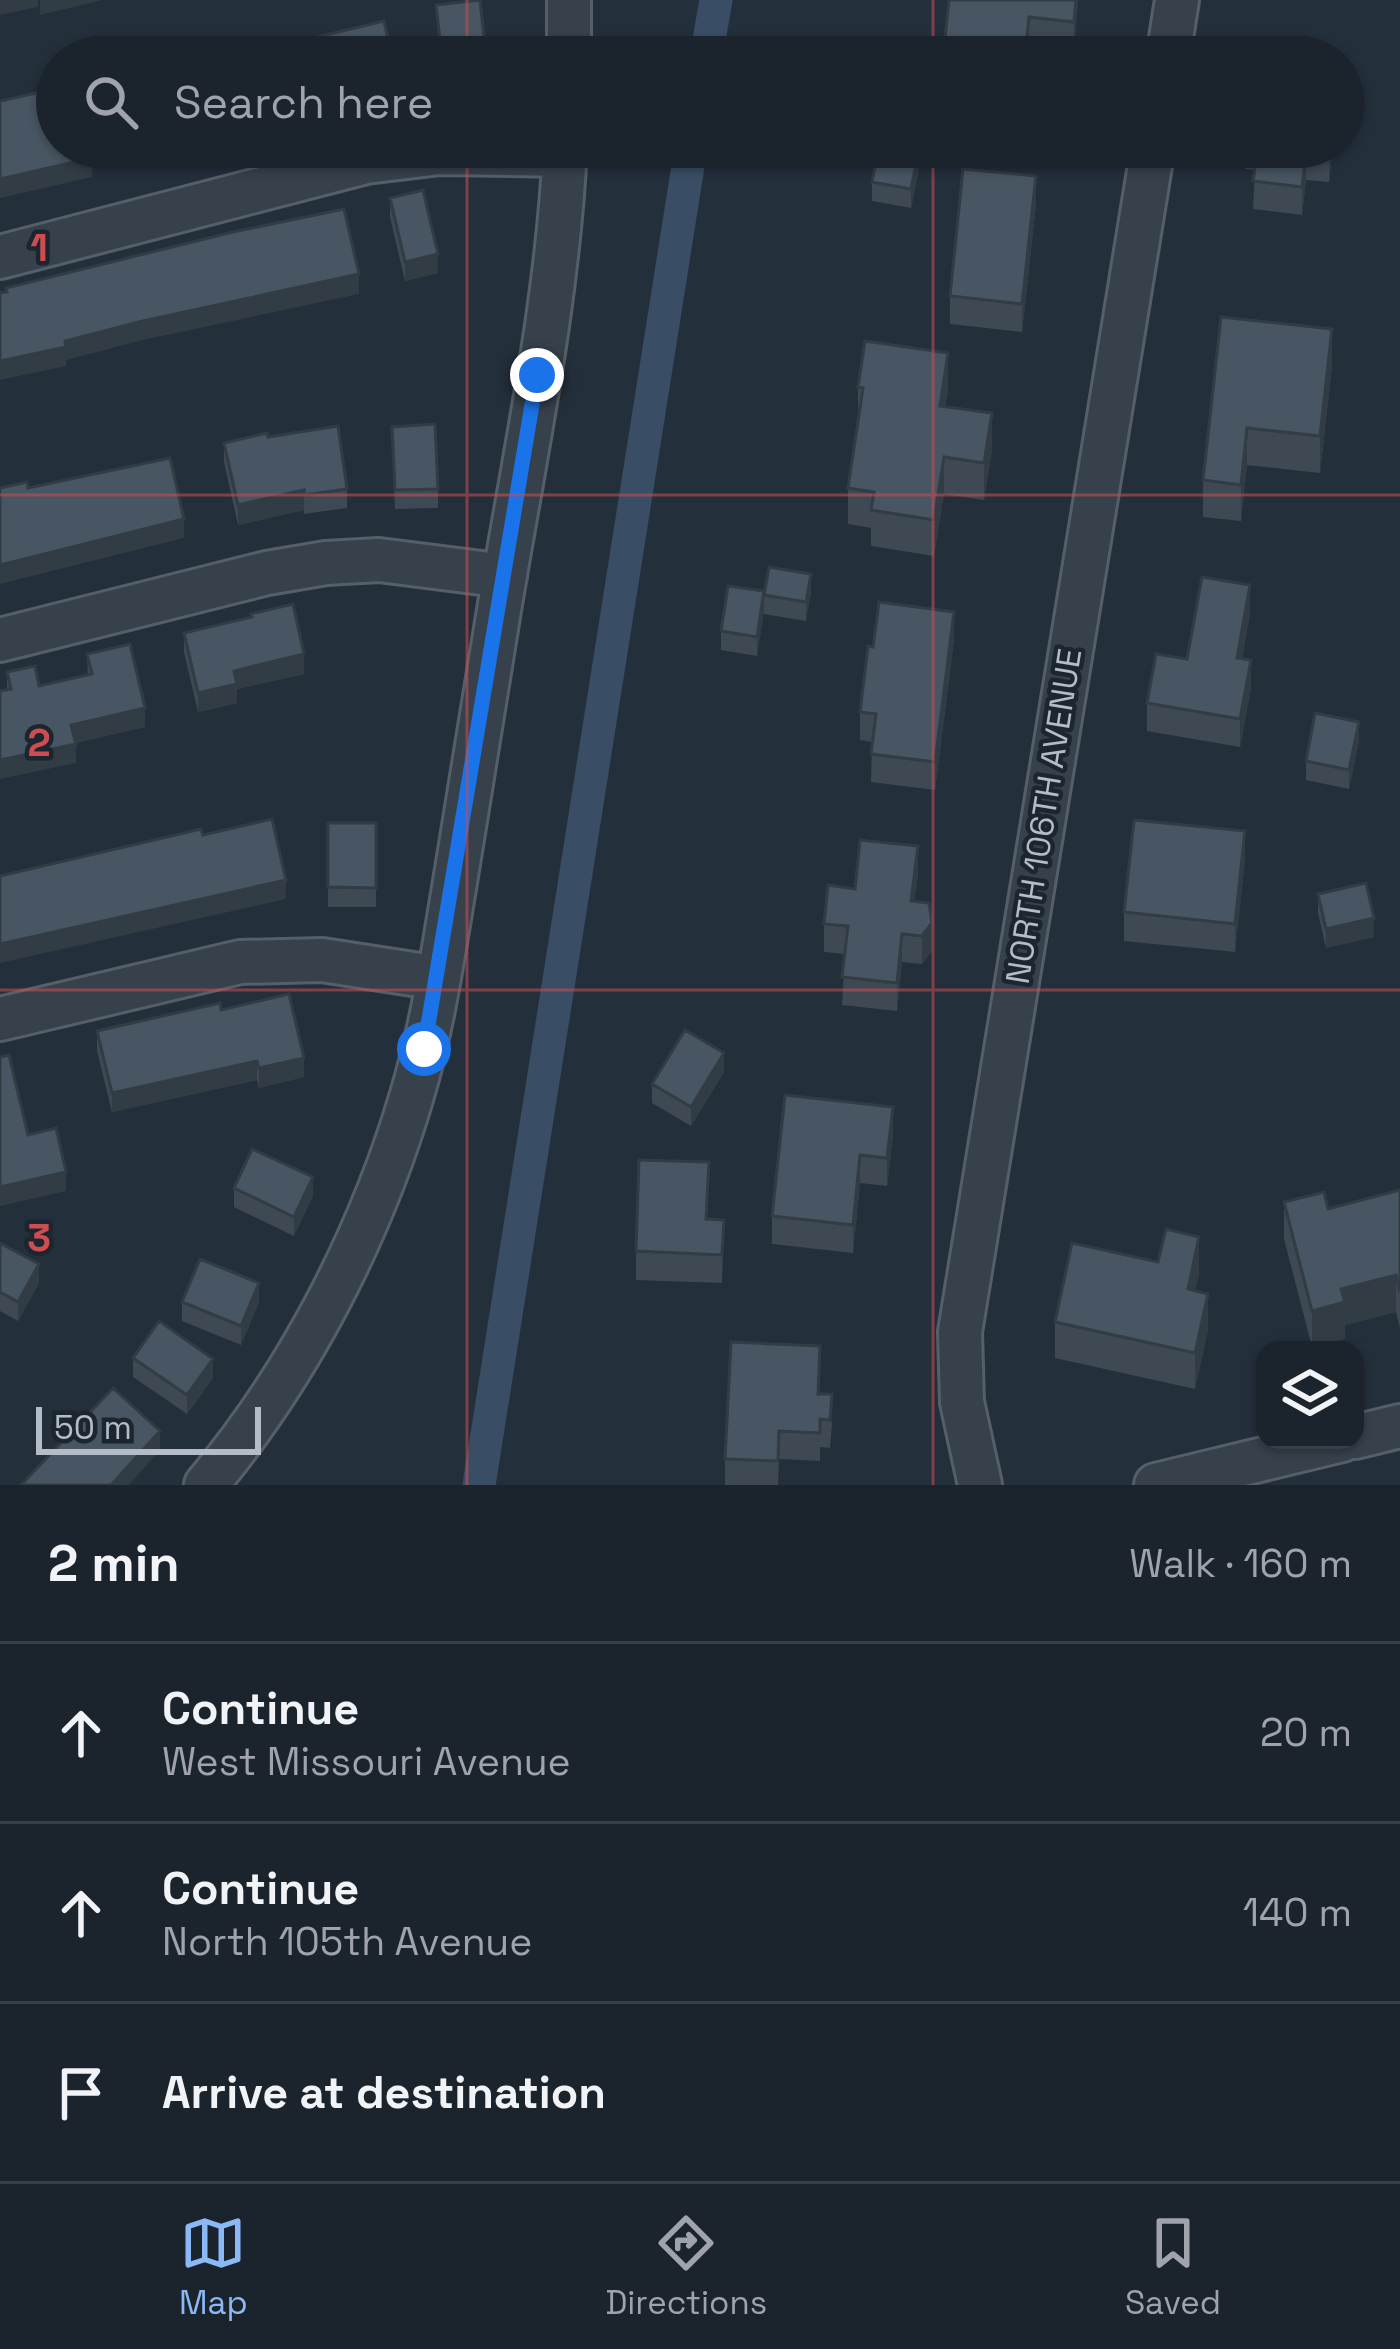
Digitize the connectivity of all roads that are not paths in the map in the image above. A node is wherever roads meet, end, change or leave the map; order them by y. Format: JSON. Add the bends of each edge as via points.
{"nodes":[{"id":1,"x":569,"y":0,"type":"edge"},
{"id":2,"x":1178,"y":0,"type":"edge"},
{"id":3,"x":569,"y":36,"type":"edge"},
{"id":4,"x":1172,"y":36,"type":"edge"},
{"id":5,"x":343,"y":168,"type":"edge"},
{"id":6,"x":563,"y":168,"type":"edge"},
{"id":7,"x":1150,"y":168,"type":"edge"},
{"id":8,"x":0,"y":257,"type":"edge"},
{"id":9,"x":505,"y":576,"type":"junction"},
{"id":10,"x":0,"y":640,"type":"edge"},
{"id":11,"x":439,"y":978,"type":"junction"},
{"id":12,"x":0,"y":1019,"type":"edge"},
{"id":13,"x":1400,"y":1426,"type":"edge"},
{"id":14,"x":1364,"y":1435,"type":"edge"},
{"id":15,"x":1305,"y":1449,"type":"edge"},
{"id":16,"x":206,"y":1485,"type":"edge"},
{"id":17,"x":980,"y":1485,"type":"edge"},
{"id":18,"x":1156,"y":1485,"type":"edge"}],
"edges":[{"from":1,"to":3,"type":"street"},
{"from":2,"to":4,"type":"street"},
{"from":5,"to":8,"type":"street"},
{"from":6,"to":9,"type":"street"},
{"from":7,"to":17,"type":"street","name":"NORTH 106TH AVENUE","via":[[963,1315],[962,1402]]},
{"from":9,"to":10,"type":"street","via":[[379,560],[326,563]]},
{"from":9,"to":11,"type":"street"},
{"from":11,"to":12,"type":"street","via":[[322,960],[240,962]]},
{"from":11,"to":16,"type":"street","via":[[412,1096],[334,1288],[262,1411]]},
{"from":13,"to":14,"type":"street"},
{"from":15,"to":18,"type":"street"}]}
